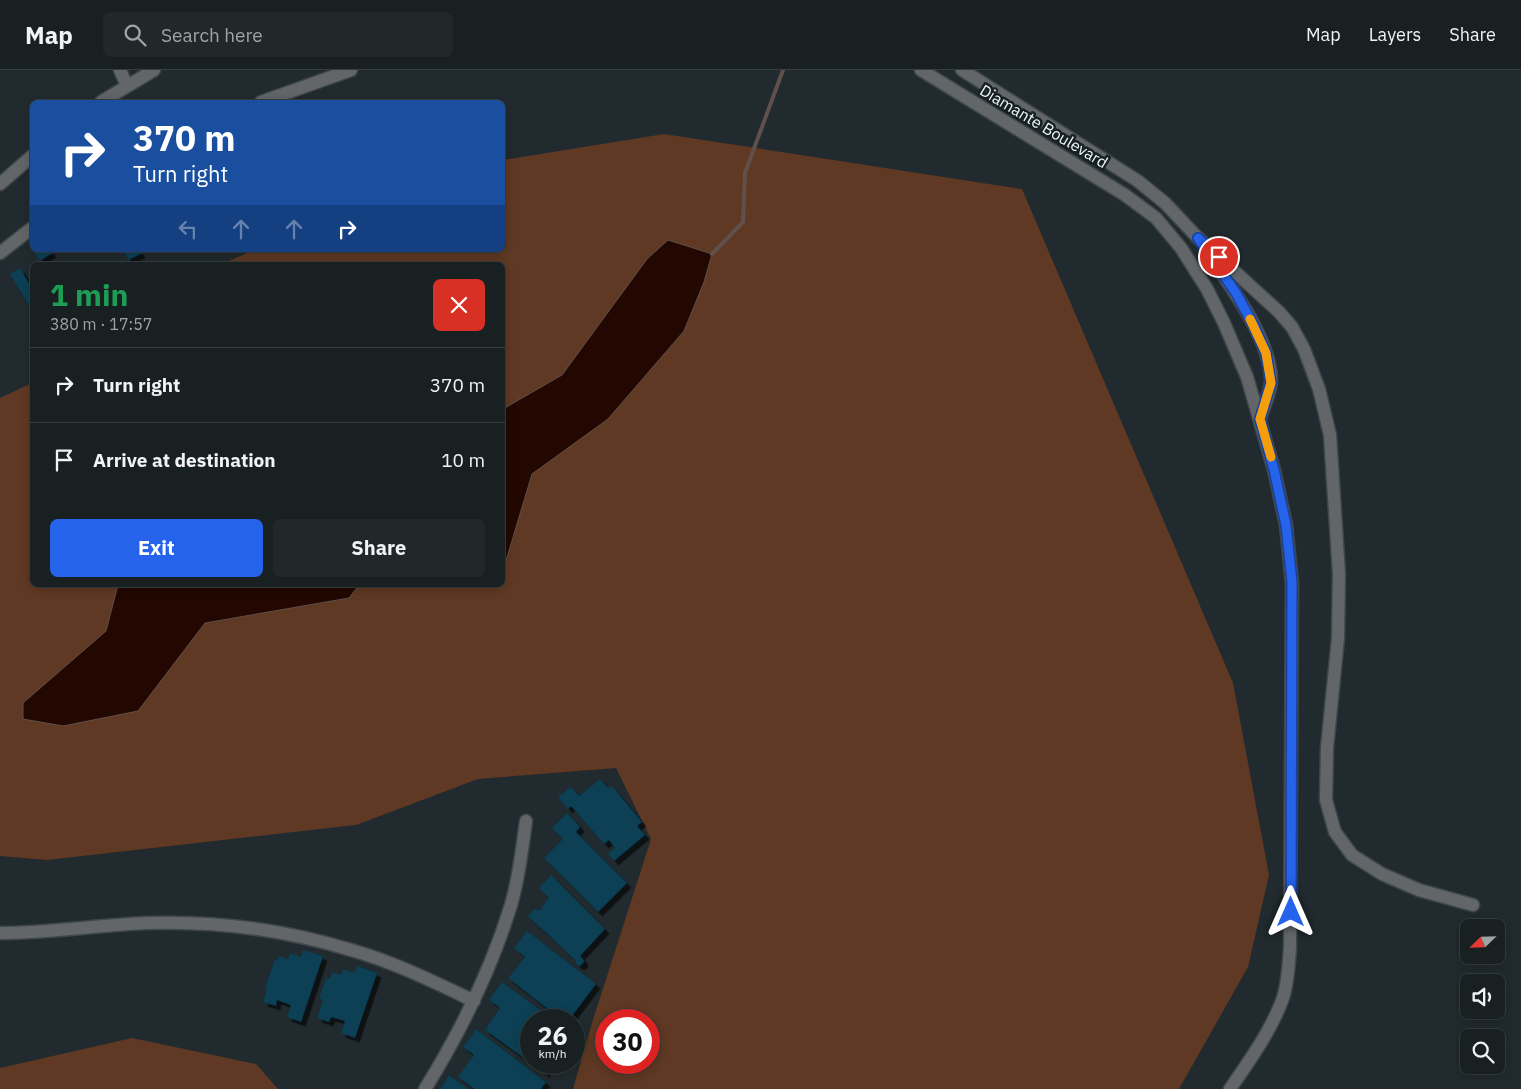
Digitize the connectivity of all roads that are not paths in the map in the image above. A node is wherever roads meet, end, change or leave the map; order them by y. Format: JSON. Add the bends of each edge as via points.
{"nodes":[{"id":1,"x":120,"y":70,"type":"edge"},
{"id":2,"x":154,"y":70,"type":"edge"},
{"id":3,"x":351,"y":70,"type":"edge"},
{"id":4,"x":921,"y":70,"type":"edge"},
{"id":5,"x":962,"y":70,"type":"edge"},
{"id":6,"x":128,"y":86,"type":"junction"},
{"id":7,"x":104,"y":100,"type":"edge"},
{"id":8,"x":267,"y":100,"type":"edge"},
{"id":9,"x":30,"y":158,"type":"edge"},
{"id":10,"x":0,"y":184,"type":"edge"},
{"id":11,"x":30,"y":230,"type":"edge"},
{"id":12,"x":1198,"y":238,"type":"junction"},
{"id":13,"x":0,"y":253,"type":"edge"},
{"id":14,"x":1260,"y":419,"type":"junction"},
{"id":15,"x":526,"y":821,"type":"dead end"},
{"id":16,"x":1473,"y":905,"type":"dead end"},
{"id":17,"x":0,"y":933,"type":"edge"},
{"id":18,"x":474,"y":1001,"type":"junction"},
{"id":19,"x":425,"y":1089,"type":"edge"},
{"id":20,"x":1230,"y":1089,"type":"edge"}],
"edges":[{"from":1,"to":6,"type":"street"},
{"from":2,"to":6,"type":"street"},
{"from":3,"to":8,"type":"street"},
{"from":4,"to":14,"type":"street","name":"Diamante Boulevard","via":[[1125,195],[1156,218],[1181,248],[1207,289],[1247,377]]},
{"from":5,"to":12,"type":"street","via":[[1138,181],[1165,202]]},
{"from":6,"to":7,"type":"street"},
{"from":9,"to":10,"type":"street"},
{"from":11,"to":13,"type":"street"},
{"from":12,"to":14,"type":"street","via":[[1236,293],[1266,353],[1271,383]]},
{"from":12,"to":16,"type":"street","via":[[1292,327],[1312,366],[1325,408],[1330,435],[1340,606],[1326,778],[1326,800],[1335,832],[1352,855],[1382,874],[1419,890]]},
{"from":14,"to":20,"type":"street","name":"Diamante Boulevard","via":[[1286,525],[1292,582],[1290,947],[1284,996],[1272,1025]]},
{"from":15,"to":18,"type":"street","via":[[512,903]]},
{"from":17,"to":18,"type":"street","via":[[148,923],[258,929],[352,950],[424,977]]},
{"from":18,"to":19,"type":"street"}]}
